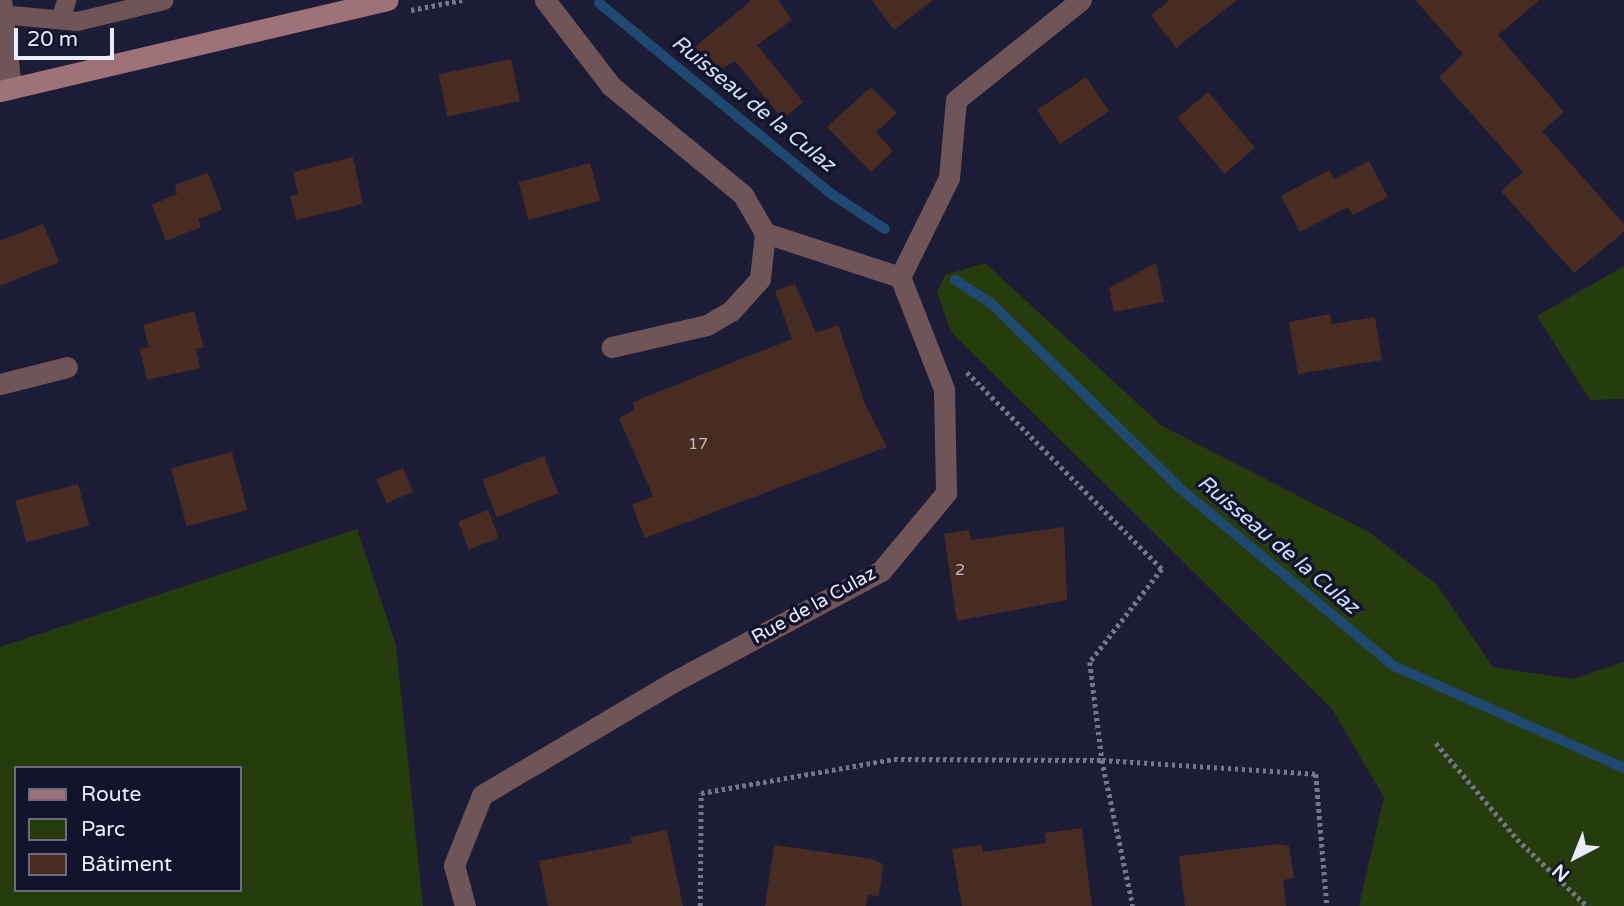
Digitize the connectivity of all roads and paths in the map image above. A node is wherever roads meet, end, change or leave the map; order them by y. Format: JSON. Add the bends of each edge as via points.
{"nodes":[{"id":1,"x":1,"y":0,"type":"edge"},
{"id":2,"x":163,"y":0,"type":"edge"},
{"id":3,"x":387,"y":0,"type":"edge"},
{"id":4,"x":545,"y":0,"type":"edge"},
{"id":5,"x":1081,"y":0,"type":"edge"},
{"id":6,"x":63,"y":9,"type":"edge"},
{"id":7,"x":0,"y":14,"type":"edge"},
{"id":8,"x":6,"y":89,"type":"edge"},
{"id":9,"x":765,"y":233,"type":"junction"},
{"id":10,"x":900,"y":277,"type":"junction"},
{"id":11,"x":925,"y":342,"type":"junction"},
{"id":12,"x":612,"y":347,"type":"dead end"},
{"id":13,"x":67,"y":367,"type":"dead end"},
{"id":14,"x":0,"y":384,"type":"edge"},
{"id":15,"x":1436,"y":744,"type":"dead end"},
{"id":16,"x":1102,"y":760,"type":"junction"},
{"id":17,"x":1327,"y":904,"type":"dead end"},
{"id":18,"x":466,"y":906,"type":"edge"},
{"id":19,"x":700,"y":906,"type":"edge"},
{"id":20,"x":1133,"y":906,"type":"edge"},
{"id":21,"x":1587,"y":906,"type":"edge"}],
"edges":[{"from":1,"to":7,"type":"street"},
{"from":2,"to":6,"type":"lane","via":[[77,21]]},
{"from":3,"to":8,"type":"street"},
{"from":4,"to":9,"type":"street","via":[[611,86],[743,195]]},
{"from":5,"to":10,"type":"street","via":[[956,100],[949,177]]},
{"from":6,"to":7,"type":"lane"},
{"from":7,"to":8,"type":"street"},
{"from":9,"to":10,"type":"street"},
{"from":9,"to":12,"type":"street","via":[[760,279],[731,311],[707,325]]},
{"from":10,"to":11,"type":"street","name":"Rue de la Culaz"},
{"from":11,"to":16,"type":"path","via":[[978,380],[1162,569],[1090,662]]},
{"from":11,"to":18,"type":"street","name":"Rue de la Culaz","via":[[944,389],[946,493],[881,571],[675,681],[482,795],[454,865]]},
{"from":13,"to":14,"type":"street"},
{"from":15,"to":21,"type":"path","via":[[1517,839]]},
{"from":16,"to":17,"type":"path","via":[[1316,774]]},
{"from":16,"to":19,"type":"path","via":[[894,759],[701,793]]},
{"from":16,"to":20,"type":"path"}]}
